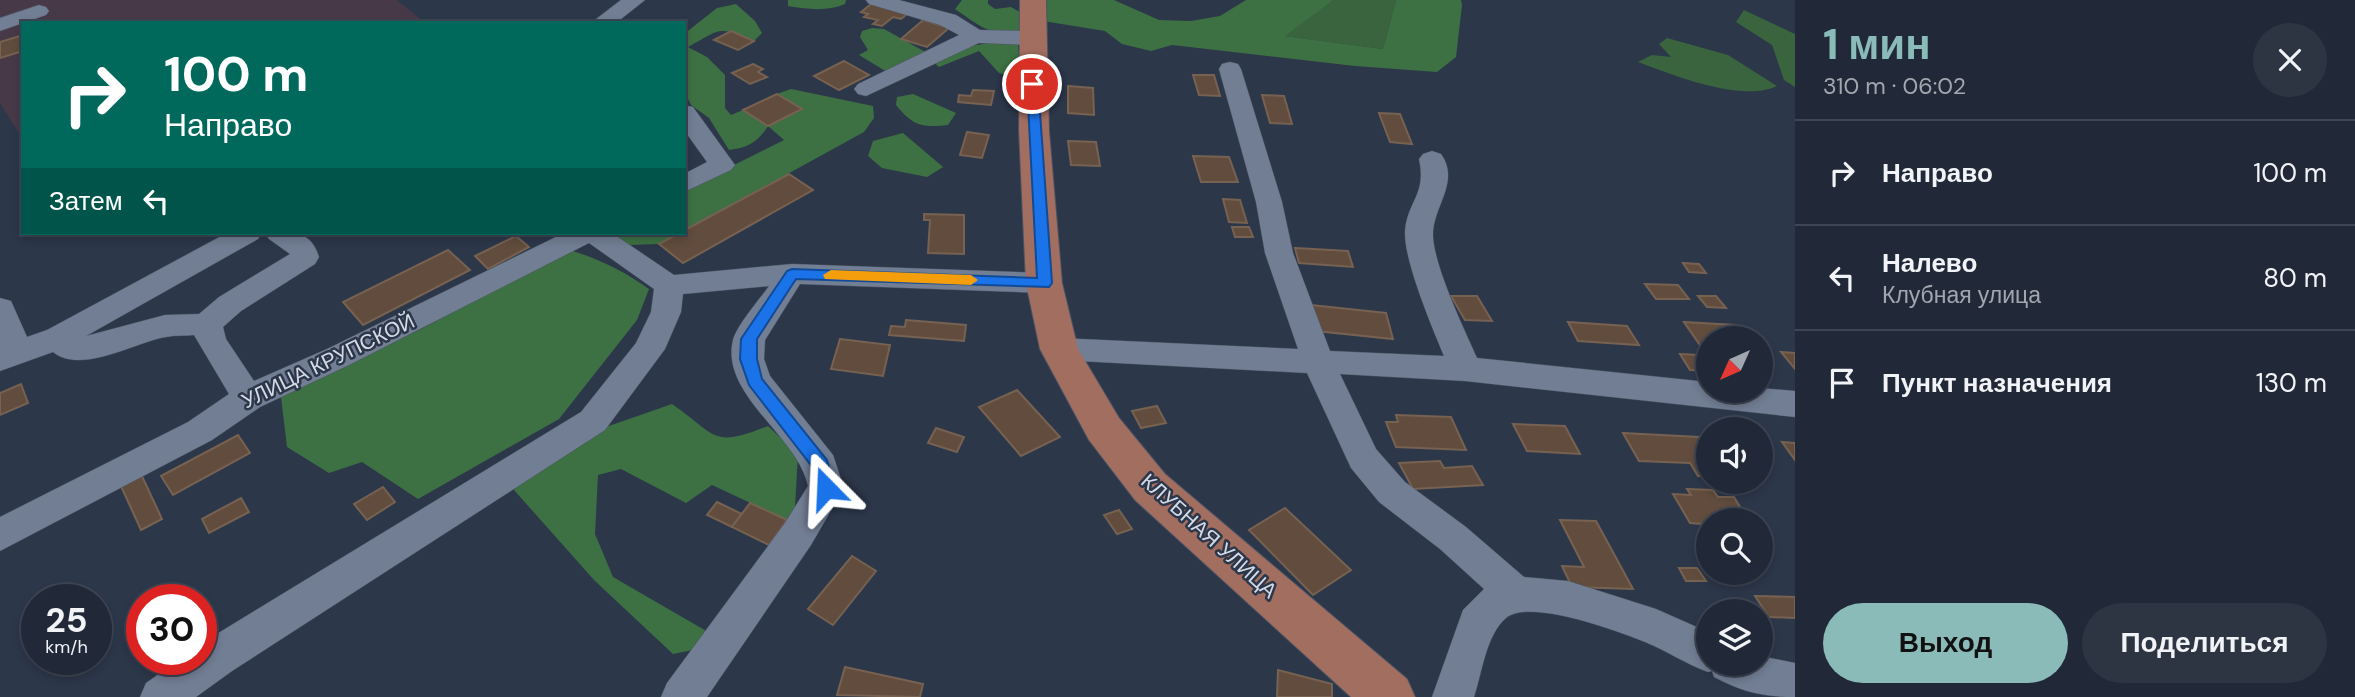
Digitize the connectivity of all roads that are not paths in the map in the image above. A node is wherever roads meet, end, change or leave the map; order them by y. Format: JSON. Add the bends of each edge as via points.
{"nodes":[{"id":1,"x":635,"y":0,"type":"edge"},
{"id":2,"x":876,"y":0,"type":"edge"},
{"id":3,"x":1033,"y":0,"type":"edge"},
{"id":4,"x":39,"y":11,"type":"dead end"},
{"id":5,"x":610,"y":21,"type":"edge"},
{"id":6,"x":0,"y":24,"type":"edge"},
{"id":7,"x":975,"y":36,"type":"junction"},
{"id":8,"x":1031,"y":38,"type":"junction"},
{"id":9,"x":1230,"y":69,"type":"dead end"},
{"id":10,"x":866,"y":89,"type":"dead end"},
{"id":11,"x":686,"y":114,"type":"edge"},
{"id":12,"x":1432,"y":159,"type":"dead end"},
{"id":13,"x":686,"y":183,"type":"edge"},
{"id":14,"x":244,"y":235,"type":"edge"},
{"id":15,"x":282,"y":235,"type":"edge"},
{"id":16,"x":582,"y":235,"type":"edge"},
{"id":17,"x":596,"y":235,"type":"edge"},
{"id":18,"x":792,"y":274,"type":"junction"},
{"id":19,"x":1044,"y":283,"type":"junction"},
{"id":20,"x":669,"y":285,"type":"junction"},
{"id":21,"x":0,"y":308,"type":"edge"},
{"id":22,"x":207,"y":324,"type":"junction"},
{"id":23,"x":58,"y":338,"type":"junction"},
{"id":24,"x":1059,"y":349,"type":"junction"},
{"id":25,"x":9,"y":355,"type":"edge"},
{"id":26,"x":1318,"y":362,"type":"junction"},
{"id":27,"x":1465,"y":369,"type":"junction"},
{"id":28,"x":248,"y":398,"type":"junction"},
{"id":29,"x":1795,"y":404,"type":"edge"},
{"id":30,"x":0,"y":535,"type":"edge"},
{"id":31,"x":1514,"y":593,"type":"junction"},
{"id":32,"x":1696,"y":647,"type":"edge"},
{"id":33,"x":1763,"y":676,"type":"edge"},
{"id":34,"x":1795,"y":682,"type":"edge"},
{"id":35,"x":161,"y":697,"type":"edge"},
{"id":36,"x":682,"y":697,"type":"edge"},
{"id":37,"x":1389,"y":697,"type":"edge"},
{"id":38,"x":1454,"y":697,"type":"edge"}],
"edges":[{"from":1,"to":5,"type":"street"},
{"from":2,"to":7,"type":"street","via":[[948,20]]},
{"from":3,"to":8,"type":"main road","name":"КЛУБНАЯ УЛИЦА"},
{"from":4,"to":6,"type":"street"},
{"from":7,"to":8,"type":"street"},
{"from":7,"to":10,"type":"street"},
{"from":8,"to":19,"type":"main road","name":"КЛУБНАЯ УЛИЦА"},
{"from":9,"to":26,"type":"street","via":[[1279,253]]},
{"from":11,"to":13,"type":"street","via":[[722,165]]},
{"from":12,"to":27,"type":"street","via":[[1436,187],[1420,216],[1418,238],[1437,304]]},
{"from":14,"to":23,"type":"street"},
{"from":15,"to":22,"type":"street","via":[[302,247],[305,257],[230,304]]},
{"from":16,"to":28,"type":"street","name":"УЛИЦА КРУПСКОЙ"},
{"from":17,"to":20,"type":"street"},
{"from":18,"to":19,"type":"street"},
{"from":18,"to":20,"type":"street"},
{"from":18,"to":36,"type":"street","via":[[749,339],[748,359],[755,381],[821,465],[826,488]]},
{"from":19,"to":24,"type":"main road","name":"КЛУБНАЯ УЛИЦА"},
{"from":20,"to":35,"type":"street","via":[[666,312],[649,349],[593,421],[216,657]]},
{"from":21,"to":25,"type":"street"},
{"from":22,"to":23,"type":"street","via":[[165,326],[91,348],[67,347]]},
{"from":22,"to":28,"type":"street","via":[[211,341]]},
{"from":23,"to":25,"type":"street"},
{"from":24,"to":26,"type":"street"},
{"from":24,"to":37,"type":"main road","name":"КЛУБНАЯ УЛИЦА","via":[[1104,429],[1150,487]]},
{"from":26,"to":27,"type":"street"},
{"from":26,"to":31,"type":"street","via":[[1375,476]]},
{"from":27,"to":29,"type":"street"},
{"from":28,"to":30,"type":"street","name":"УЛИЦА КРУПСКОЙ","via":[[200,431]]},
{"from":31,"to":32,"type":"street","via":[[1568,598],[1656,627]]},
{"from":31,"to":38,"type":"street","via":[[1492,605],[1477,622]]},
{"from":33,"to":34,"type":"street"}]}
